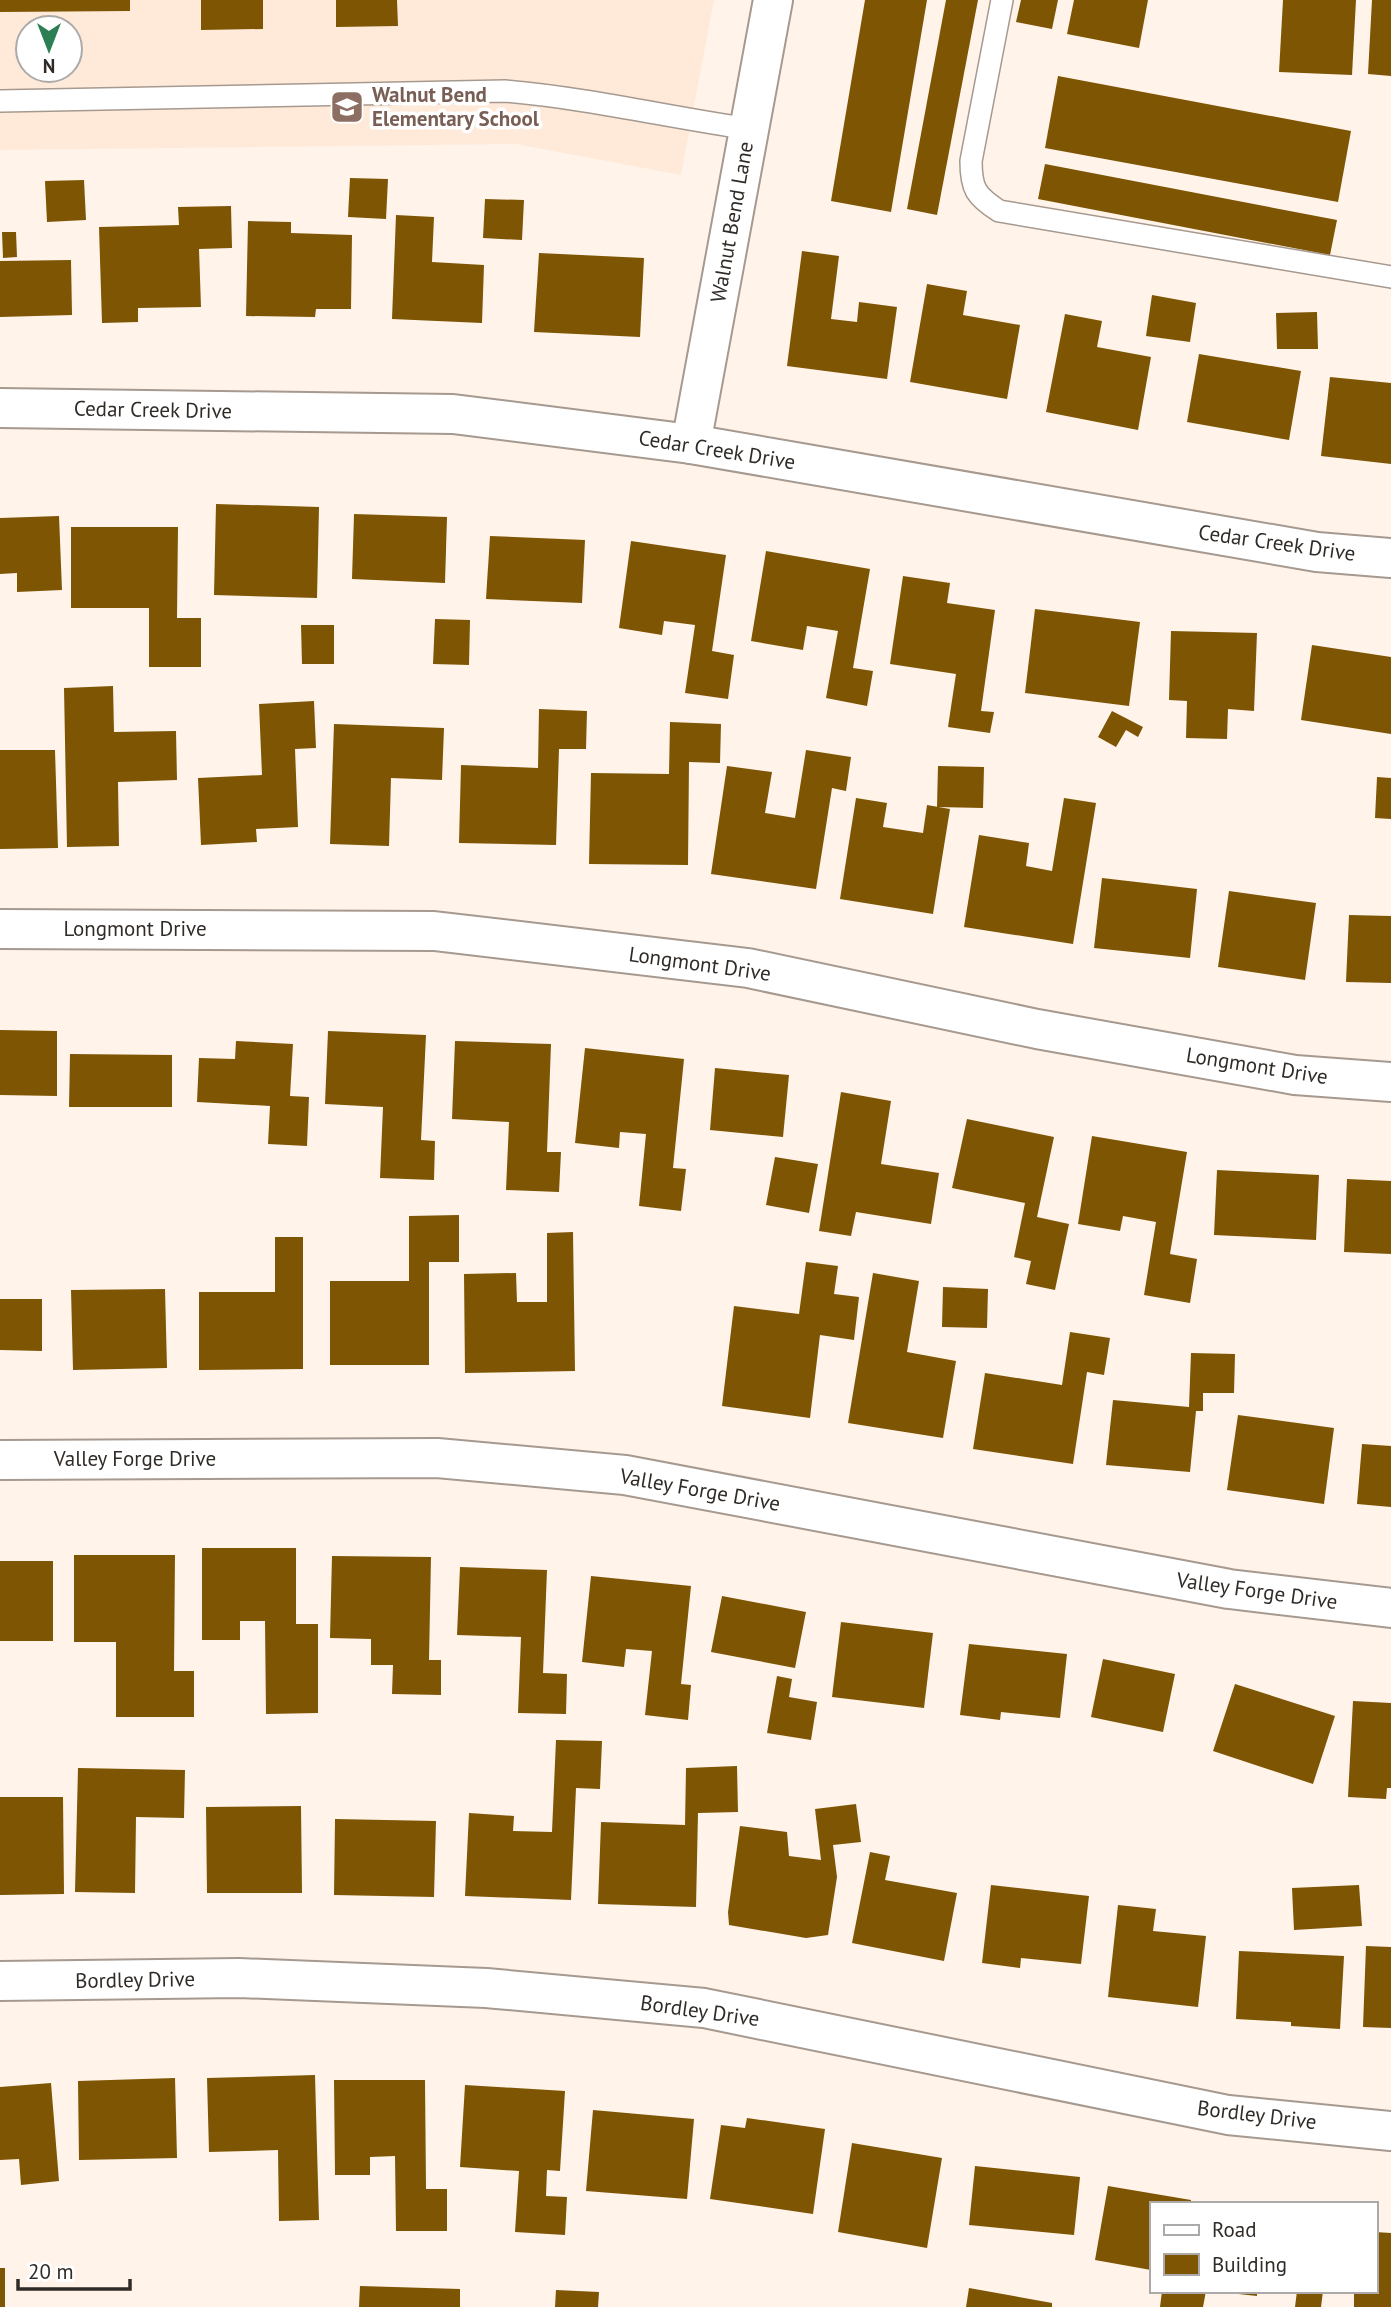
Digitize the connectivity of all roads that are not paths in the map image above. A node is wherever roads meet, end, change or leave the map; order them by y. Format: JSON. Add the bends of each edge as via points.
{"nodes":[{"id":1,"x":773,"y":0,"type":"edge"},
{"id":2,"x":1002,"y":0,"type":"edge"},
{"id":3,"x":0,"y":100,"type":"edge"},
{"id":4,"x":750,"y":129,"type":"junction"},
{"id":5,"x":1391,"y":277,"type":"edge"},
{"id":6,"x":0,"y":408,"type":"edge"},
{"id":7,"x":691,"y":444,"type":"junction"},
{"id":8,"x":1391,"y":558,"type":"edge"},
{"id":9,"x":0,"y":929,"type":"edge"},
{"id":10,"x":1391,"y":1082,"type":"edge"},
{"id":11,"x":0,"y":1460,"type":"edge"},
{"id":12,"x":1391,"y":1608,"type":"edge"},
{"id":13,"x":0,"y":1982,"type":"edge"},
{"id":14,"x":1391,"y":2131,"type":"edge"}],
"edges":[{"from":1,"to":4,"type":"street","name":"Walnut Bend Lane"},
{"from":2,"to":5,"type":"lane","via":[[971,161],[971,182],[981,200],[999,211]]},
{"from":3,"to":4,"type":"lane","via":[[505,91],[561,96]]},
{"from":4,"to":7,"type":"street","name":"Walnut Bend Lane"},
{"from":6,"to":7,"type":"street","name":"Cedar Creek Drive","via":[[453,414]]},
{"from":7,"to":8,"type":"street","name":"Cedar Creek Drive","via":[[1317,552]]},
{"from":9,"to":10,"type":"street","name":"Longmont Drive","via":[[434,931],[748,968],[1037,1029],[1295,1075]]},
{"from":11,"to":12,"type":"street","name":"Valley Forge Drive","via":[[437,1458],[625,1475],[1229,1590]]},
{"from":13,"to":14,"type":"street","name":"Bordley Drive","via":[[239,1978],[486,1988],[704,2008],[1228,2115]]}]}
